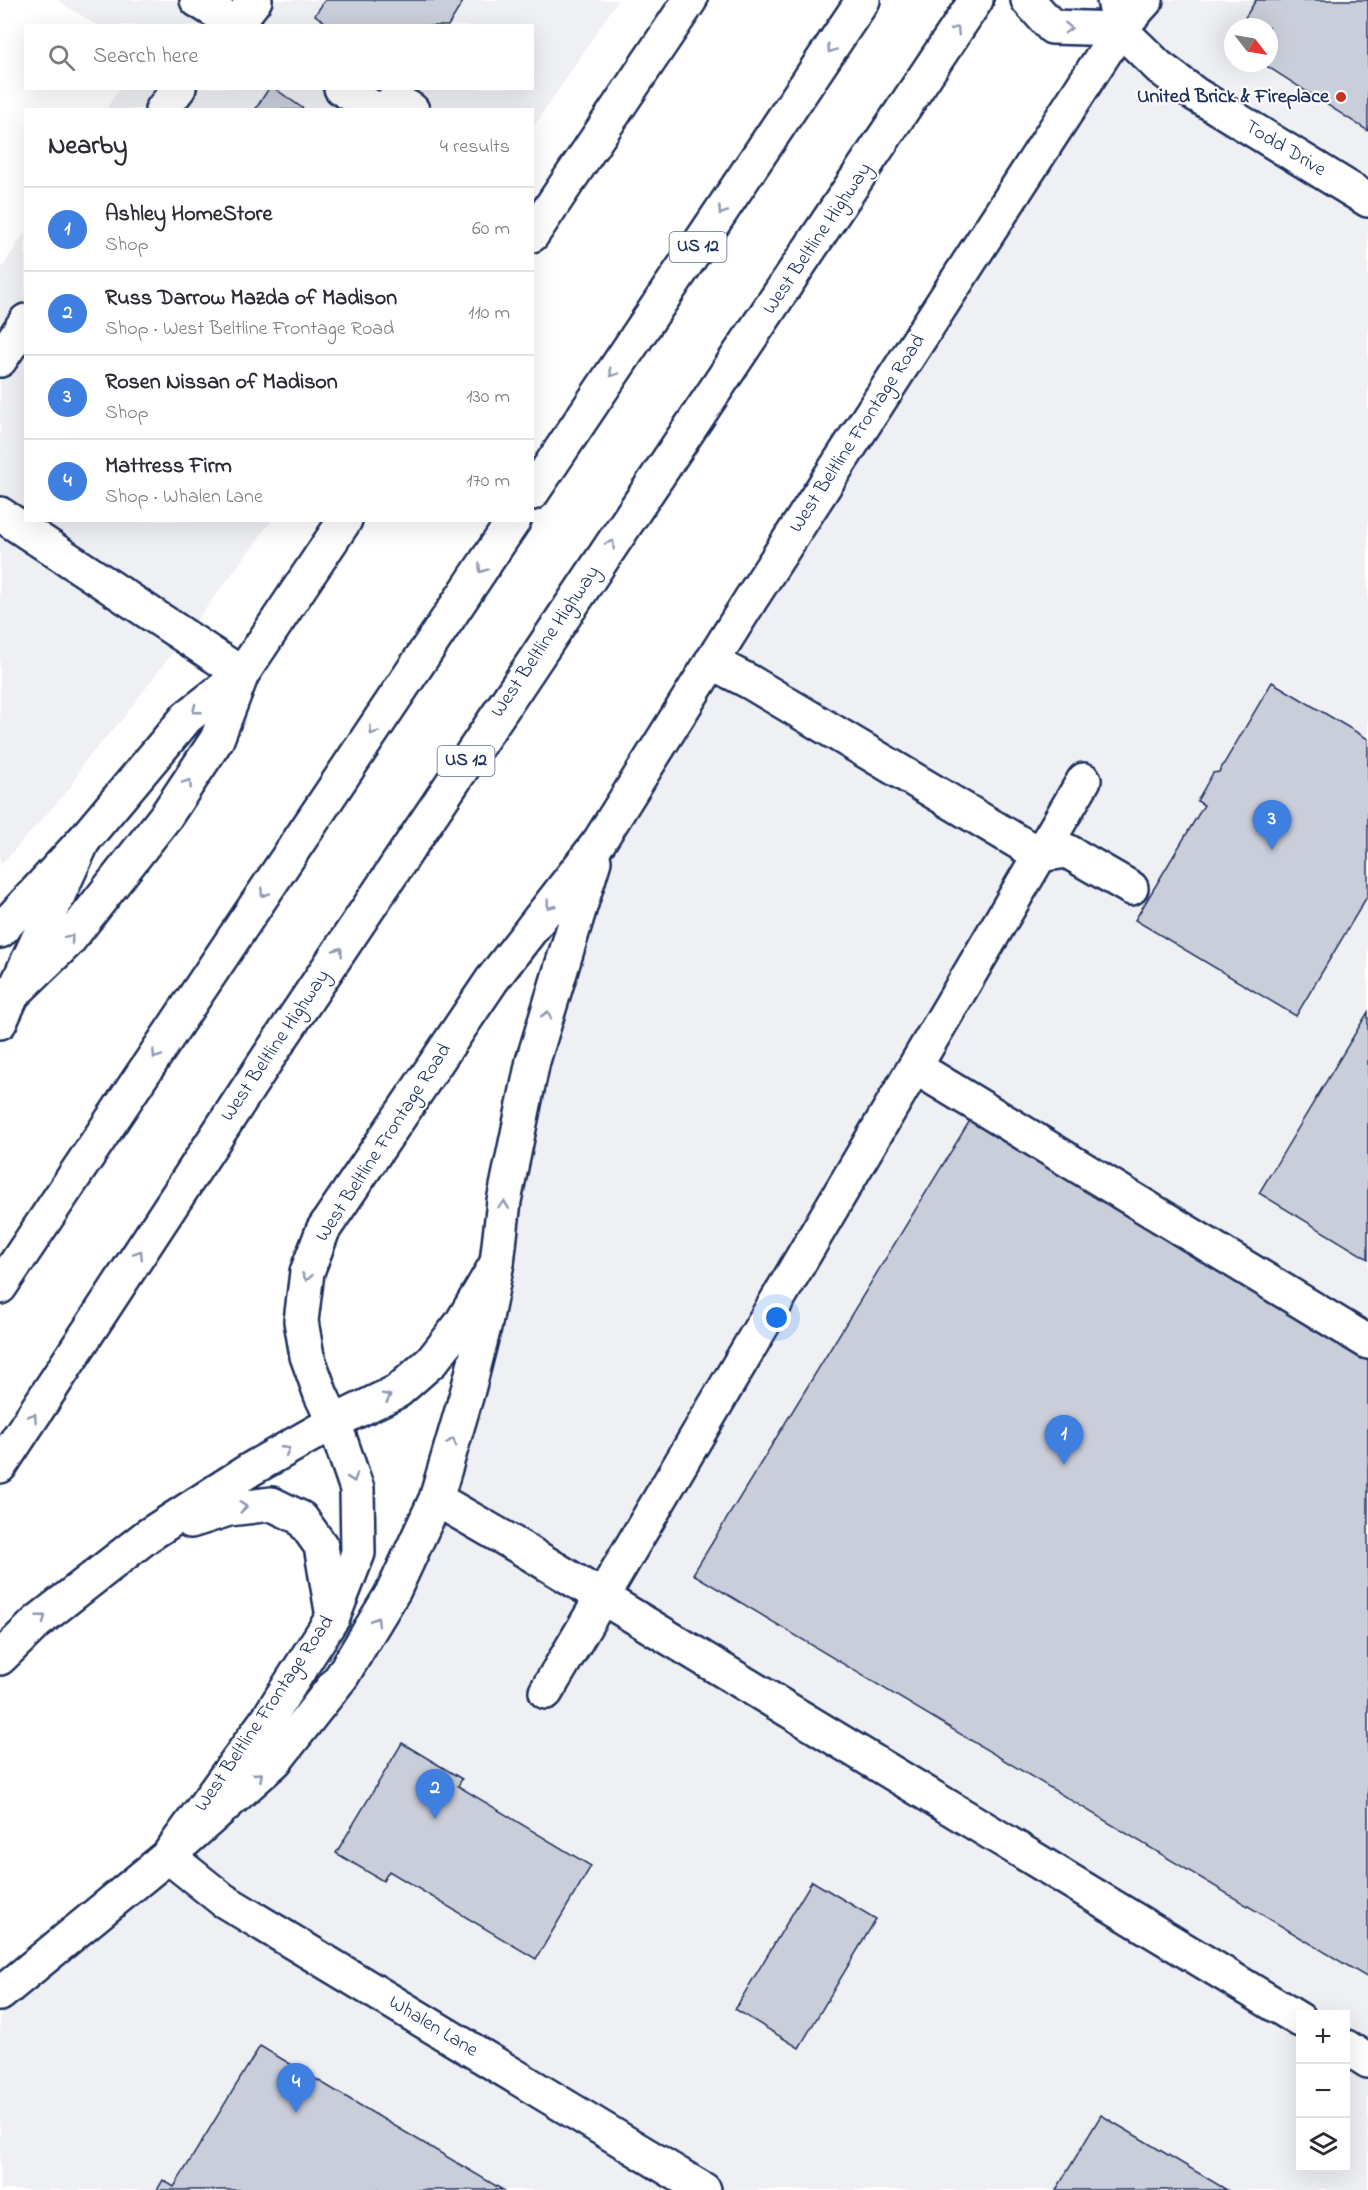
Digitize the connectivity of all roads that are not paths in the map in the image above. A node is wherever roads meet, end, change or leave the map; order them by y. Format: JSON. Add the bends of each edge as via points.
{"nodes":[{"id":1,"x":197,"y":0,"type":"edge"},
{"id":2,"x":690,"y":0,"type":"edge"},
{"id":3,"x":863,"y":0,"type":"edge"},
{"id":4,"x":976,"y":0,"type":"edge"},
{"id":5,"x":1028,"y":0,"type":"edge"},
{"id":6,"x":1146,"y":0,"type":"edge"},
{"id":7,"x":1117,"y":15,"type":"edge"},
{"id":8,"x":241,"y":19,"type":"edge"},
{"id":9,"x":177,"y":90,"type":"edge"},
{"id":10,"x":344,"y":90,"type":"edge"},
{"id":11,"x":164,"y":108,"type":"edge"},
{"id":12,"x":373,"y":108,"type":"edge"},
{"id":13,"x":385,"y":108,"type":"edge"},
{"id":14,"x":408,"y":108,"type":"edge"},
{"id":15,"x":1368,"y":200,"type":"edge"},
{"id":16,"x":538,"y":216,"type":"edge"},
{"id":17,"x":24,"y":324,"type":"edge"},
{"id":18,"x":0,"y":360,"type":"edge"},
{"id":19,"x":534,"y":490,"type":"edge"},
{"id":20,"x":0,"y":514,"type":"edge"},
{"id":21,"x":344,"y":522,"type":"edge"},
{"id":22,"x":513,"y":522,"type":"edge"},
{"id":23,"x":711,"y":662,"type":"junction"},
{"id":24,"x":242,"y":674,"type":"junction"},
{"id":25,"x":1084,"y":780,"type":"dead end"},
{"id":26,"x":83,"y":841,"type":"junction"},
{"id":27,"x":599,"y":842,"type":"junction"},
{"id":28,"x":1040,"y":855,"type":"junction"},
{"id":29,"x":1131,"y":888,"type":"dead end"},
{"id":30,"x":0,"y":931,"type":"edge"},
{"id":31,"x":4,"y":1007,"type":"edge"},
{"id":32,"x":915,"y":1067,"type":"junction"},
{"id":33,"x":497,"y":1263,"type":"junction"},
{"id":34,"x":0,"y":1287,"type":"edge"},
{"id":35,"x":1368,"y":1342,"type":"edge"},
{"id":36,"x":334,"y":1422,"type":"junction"},
{"id":37,"x":0,"y":1466,"type":"edge"},
{"id":38,"x":435,"y":1499,"type":"junction"},
{"id":39,"x":147,"y":1536,"type":"junction"},
{"id":40,"x":603,"y":1598,"type":"junction"},
{"id":41,"x":333,"y":1617,"type":"junction"},
{"id":42,"x":0,"y":1658,"type":"edge"},
{"id":43,"x":546,"y":1692,"type":"dead end"},
{"id":44,"x":168,"y":1856,"type":"junction"},
{"id":45,"x":0,"y":1994,"type":"edge"},
{"id":46,"x":1296,"y":2018,"type":"edge"},
{"id":47,"x":1350,"y":2050,"type":"edge"},
{"id":48,"x":1368,"y":2061,"type":"edge"},
{"id":49,"x":704,"y":2190,"type":"edge"}],
"edges":[{"from":1,"to":8,"type":"main road"},
{"from":2,"to":16,"type":"main road"},
{"from":3,"to":19,"type":"main road","number":"US 12","one_way":true},
{"from":37,"to":4,"type":"main road","name":"West Beltline Highway","number":"US 12","one_way":true,"via":[[196,1165]]},
{"from":5,"to":7,"type":"main road","one_way":true,"via":[[1052,27]]},
{"from":6,"to":7,"type":"main road","name":"West Beltline Frontage Road"},
{"from":7,"to":15,"type":"main road","name":"Todd Drive","via":[[1160,67],[1195,94]]},
{"from":7,"to":23,"type":"main road","name":"West Beltline Frontage Road"},
{"from":9,"to":11,"type":"main road"},
{"from":10,"to":12,"type":"main road"},
{"from":13,"to":14,"type":"main road","via":[[399,103]]},
{"from":17,"to":18,"type":"main road"},
{"from":20,"to":24,"type":"main road"},
{"from":21,"to":24,"type":"main road"},
{"from":22,"to":34,"type":"main road","one_way":true},
{"from":23,"to":27,"type":"main road","name":"West Beltline Frontage Road"},
{"from":23,"to":28,"type":"main road"},
{"from":24,"to":26,"type":"main road","one_way":true,"via":[[187,717]]},
{"from":31,"to":24,"type":"main road","one_way":true,"via":[[68,941],[166,816],[217,739]]},
{"from":25,"to":28,"type":"main road"},
{"from":26,"to":30,"type":"main road"},
{"from":26,"to":31,"type":"main road"},
{"from":33,"to":27,"type":"main road","name":"West Beltline Frontage Road","one_way":true,"via":[[504,1201],[533,1061]]},
{"from":27,"to":36,"type":"main road","name":"West Beltline Frontage Road","one_way":true,"via":[[492,980],[323,1230],[307,1272],[301,1321],[307,1356]]},
{"from":28,"to":29,"type":"main road","via":[[1067,851]]},
{"from":28,"to":32,"type":"main road"},
{"from":32,"to":35,"type":"main road"},
{"from":32,"to":40,"type":"main road"},
{"from":36,"to":33,"type":"main road","one_way":true,"via":[[398,1391],[432,1360],[461,1324]]},
{"from":38,"to":33,"type":"main road","name":"West Beltline Frontage Road","one_way":true,"via":[[471,1379]]},
{"from":39,"to":36,"type":"main road","one_way":true},
{"from":36,"to":41,"type":"main road","name":"West Beltline Frontage Road","one_way":true,"via":[[357,1489],[358,1553]]},
{"from":38,"to":40,"type":"main road"},
{"from":44,"to":38,"type":"main road","name":"West Beltline Frontage Road","one_way":true,"via":[[275,1761],[342,1676],[394,1590]]},
{"from":39,"to":41,"type":"main road","one_way":true,"via":[[230,1509],[272,1504],[301,1518],[321,1546]]},
{"from":42,"to":39,"type":"main road","one_way":true,"via":[[37,1622]]},
{"from":40,"to":43,"type":"main road"},
{"from":40,"to":46,"type":"main road"},
{"from":41,"to":44,"type":"main road","name":"West Beltline Frontage Road","via":[[269,1717]]},
{"from":44,"to":45,"type":"main road","name":"West Beltline Frontage Road"},
{"from":44,"to":49,"type":"main road","name":"Whalen Lane","via":[[223,1900]]},
{"from":47,"to":48,"type":"main road"}]}
